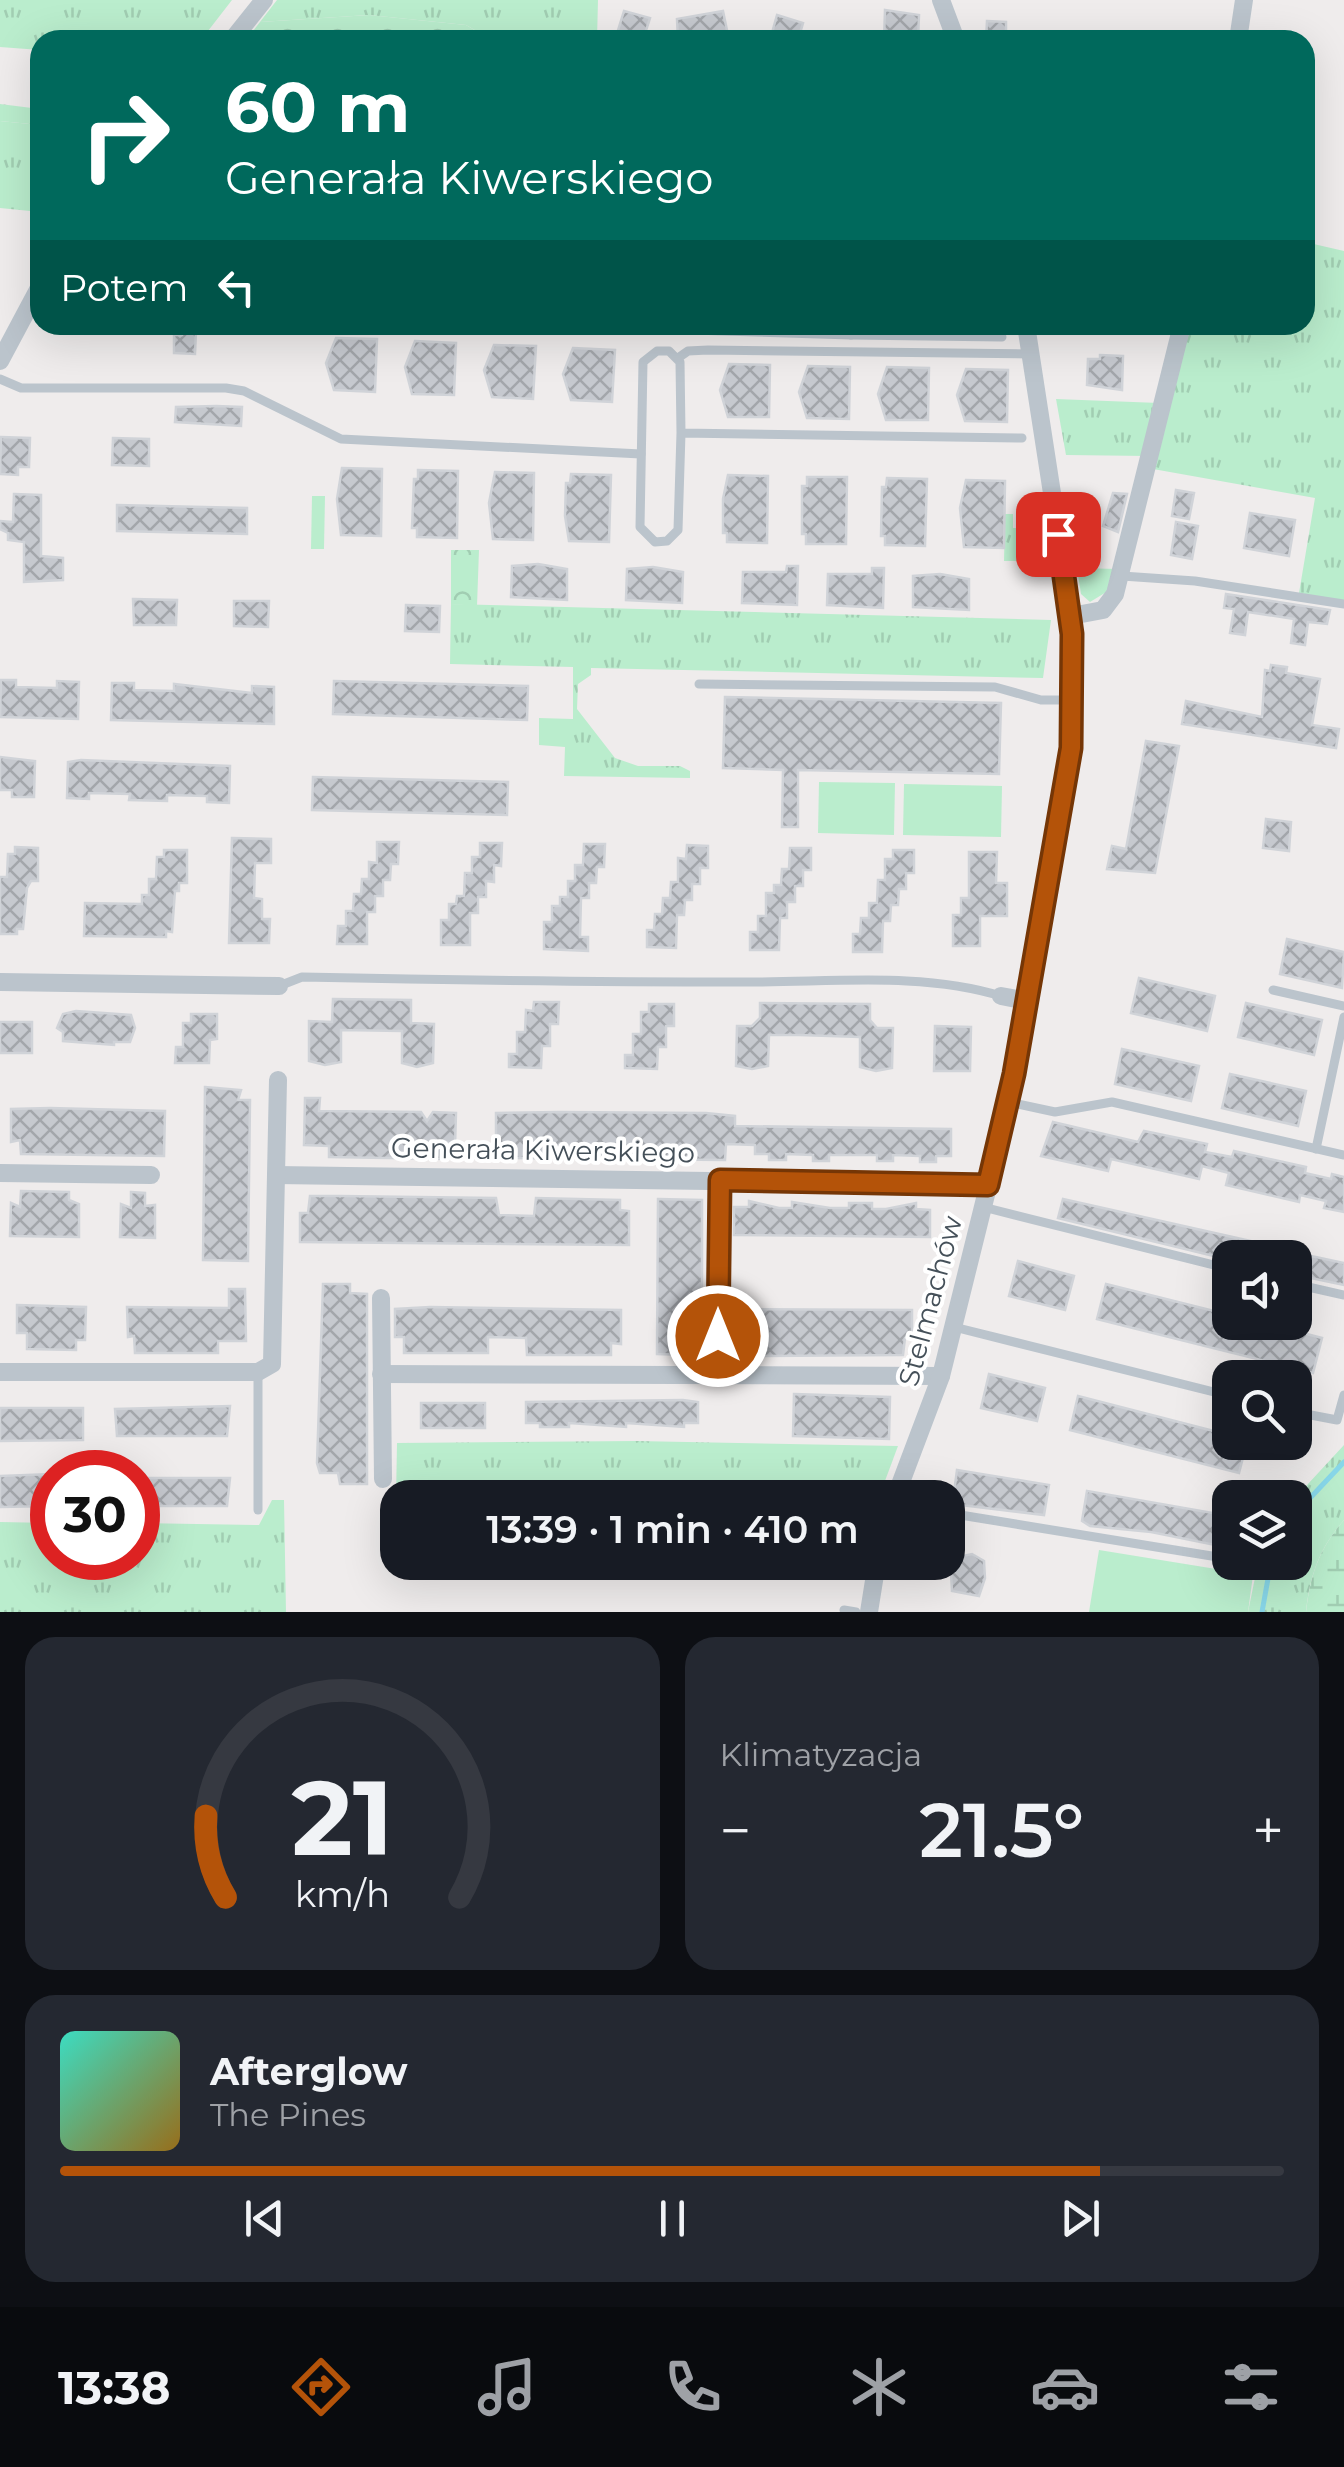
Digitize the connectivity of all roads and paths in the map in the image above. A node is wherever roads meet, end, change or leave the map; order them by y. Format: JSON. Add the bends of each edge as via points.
{"nodes":[{"id":1,"x":264,"y":0,"type":"edge"},
{"id":2,"x":941,"y":0,"type":"edge"},
{"id":3,"x":1244,"y":0,"type":"edge"},
{"id":4,"x":240,"y":30,"type":"edge"},
{"id":5,"x":952,"y":30,"type":"edge"},
{"id":6,"x":1240,"y":30,"type":"edge"},
{"id":7,"x":30,"y":305,"type":"edge"},
{"id":8,"x":946,"y":335,"type":"edge"},
{"id":9,"x":1028,"y":335,"type":"edge"},
{"id":10,"x":1180,"y":335,"type":"edge"},
{"id":11,"x":1002,"y":338,"type":"dead end"},
{"id":12,"x":1032,"y":354,"type":"junction"},
{"id":13,"x":678,"y":358,"type":"junction"},
{"id":14,"x":0,"y":361,"type":"edge"},
{"id":15,"x":0,"y":378,"type":"edge"},
{"id":16,"x":681,"y":433,"type":"junction"},
{"id":17,"x":1022,"y":438,"type":"dead end"},
{"id":18,"x":641,"y":454,"type":"junction"},
{"id":19,"x":1122,"y":576,"type":"junction"},
{"id":20,"x":1344,"y":604,"type":"edge"},
{"id":21,"x":1071,"y":616,"type":"junction"},
{"id":22,"x":700,"y":684,"type":"dead end"},
{"id":23,"x":1074,"y":700,"type":"junction"},
{"id":24,"x":0,"y":982,"type":"edge"},
{"id":25,"x":279,"y":986,"type":"joint"},
{"id":26,"x":1272,"y":990,"type":"dead end"},
{"id":27,"x":1000,"y":996,"type":"joint"},
{"id":28,"x":1027,"y":1001,"type":"junction"},
{"id":29,"x":1344,"y":1006,"type":"edge"},
{"id":30,"x":1344,"y":1017,"type":"edge"},
{"id":31,"x":278,"y":1080,"type":"dead end"},
{"id":32,"x":1009,"y":1102,"type":"junction"},
{"id":33,"x":1316,"y":1149,"type":"junction"},
{"id":34,"x":1344,"y":1156,"type":"edge"},
{"id":35,"x":0,"y":1173,"type":"edge"},
{"id":36,"x":151,"y":1174,"type":"dead end"},
{"id":37,"x":276,"y":1175,"type":"junction"},
{"id":38,"x":720,"y":1180,"type":"junction"},
{"id":39,"x":988,"y":1185,"type":"junction"},
{"id":40,"x":983,"y":1207,"type":"junction"},
{"id":41,"x":1212,"y":1264,"type":"edge"},
{"id":42,"x":1312,"y":1288,"type":"edge"},
{"id":43,"x":1344,"y":1295,"type":"edge"},
{"id":44,"x":381,"y":1298,"type":"dead end"},
{"id":45,"x":954,"y":1327,"type":"junction"},
{"id":46,"x":262,"y":1371,"type":"junction"},
{"id":47,"x":0,"y":1372,"type":"edge"},
{"id":48,"x":381,"y":1374,"type":"junction"},
{"id":49,"x":718,"y":1375,"type":"junction"},
{"id":50,"x":942,"y":1376,"type":"junction"},
{"id":51,"x":1212,"y":1392,"type":"edge"},
{"id":52,"x":1344,"y":1395,"type":"edge"},
{"id":53,"x":1312,"y":1415,"type":"edge"},
{"id":54,"x":382,"y":1479,"type":"dead end"},
{"id":55,"x":902,"y":1480,"type":"edge"},
{"id":56,"x":258,"y":1510,"type":"dead end"},
{"id":57,"x":965,"y":1517,"type":"edge"},
{"id":58,"x":1212,"y":1556,"type":"edge"},
{"id":59,"x":874,"y":1580,"type":"edge"},
{"id":60,"x":844,"y":1610,"type":"edge"},
{"id":61,"x":856,"y":1612,"type":"edge"},
{"id":62,"x":869,"y":1612,"type":"edge"}],
"edges":[{"from":1,"to":4,"type":"street"},
{"from":2,"to":5,"type":"street"},
{"from":3,"to":6,"type":"street"},
{"from":7,"to":14,"type":"street"},
{"from":8,"to":11,"type":"lane"},
{"from":9,"to":12,"type":"street","name":"Stelmachów"},
{"from":10,"to":19,"type":"street"},
{"from":12,"to":13,"type":"lane","via":[[708,350]]},
{"from":12,"to":21,"type":"street","name":"Stelmachów"},
{"from":13,"to":16,"type":"lane"},
{"from":13,"to":18,"type":"lane","via":[[656,350],[643,362]]},
{"from":15,"to":18,"type":"lane","via":[[21,388],[135,384],[244,391],[341,439]]},
{"from":16,"to":17,"type":"lane"},
{"from":16,"to":18,"type":"lane","via":[[678,530],[662,543],[648,540],[640,527]]},
{"from":19,"to":20,"type":"lane"},
{"from":19,"to":21,"type":"street","via":[[1103,610]]},
{"from":21,"to":23,"type":"street","name":"Stelmachów"},
{"from":22,"to":23,"type":"lane","via":[[995,686],[1042,700]]},
{"from":23,"to":28,"type":"street","name":"Stelmachów"},
{"from":24,"to":25,"type":"street"},
{"from":25,"to":27,"type":"lane","via":[[302,977],[869,982],[958,986]]},
{"from":26,"to":29,"type":"lane"},
{"from":27,"to":28,"type":"street"},
{"from":28,"to":32,"type":"street","name":"Stelmachów"},
{"from":30,"to":33,"type":"lane"},
{"from":31,"to":37,"type":"street"},
{"from":32,"to":33,"type":"lane","via":[[1055,1112],[1112,1102]]},
{"from":32,"to":39,"type":"street","name":"Stelmachów"},
{"from":33,"to":34,"type":"lane"},
{"from":35,"to":36,"type":"street"},
{"from":37,"to":38,"type":"street","name":"Generała Kiwerskiego"},
{"from":37,"to":46,"type":"street","via":[[272,1364]]},
{"from":38,"to":39,"type":"street","name":"Generała Kiwerskiego"},
{"from":38,"to":49,"type":"street"},
{"from":39,"to":40,"type":"street","name":"Stelmachów"},
{"from":40,"to":41,"type":"lane"},
{"from":40,"to":45,"type":"street","name":"Stelmachów"},
{"from":42,"to":43,"type":"lane"},
{"from":44,"to":48,"type":"street"},
{"from":45,"to":50,"type":"street","name":"Stelmachów"},
{"from":45,"to":51,"type":"lane"},
{"from":46,"to":47,"type":"street"},
{"from":46,"to":56,"type":"lane"},
{"from":48,"to":49,"type":"street"},
{"from":48,"to":54,"type":"street"},
{"from":49,"to":50,"type":"street"},
{"from":50,"to":55,"type":"street","name":"Stelmachów"},
{"from":52,"to":53,"type":"lane","via":[[1337,1420]]},
{"from":57,"to":58,"type":"lane"},
{"from":59,"to":62,"type":"street"},
{"from":60,"to":61,"type":"lane"}]}
